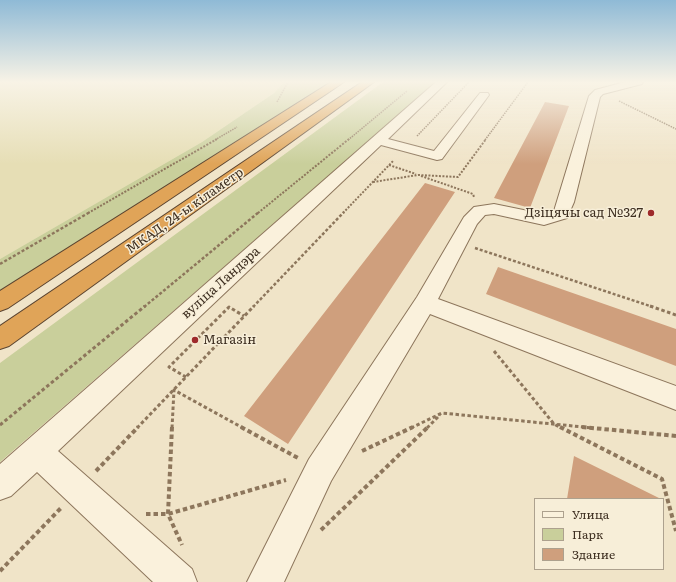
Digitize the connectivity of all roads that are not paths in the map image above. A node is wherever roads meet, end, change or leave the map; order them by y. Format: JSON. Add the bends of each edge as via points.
{"nodes":[{"id":1,"x":297,"y":109,"type":"edge"},
{"id":2,"x":330,"y":109,"type":"edge"},
{"id":3,"x":412,"y":109,"type":"edge"},
{"id":4,"x":473,"y":109,"type":"edge"},
{"id":5,"x":591,"y":109,"type":"edge"},
{"id":6,"x":378,"y":140,"type":"junction"},
{"id":7,"x":0,"y":302,"type":"edge"},
{"id":8,"x":425,"y":303,"type":"junction"},
{"id":9,"x":0,"y":339,"type":"edge"},
{"id":10,"x":676,"y":398,"type":"edge"},
{"id":11,"x":36,"y":451,"type":"junction"},
{"id":12,"x":0,"y":485,"type":"edge"},
{"id":13,"x":179,"y":582,"type":"edge"},
{"id":14,"x":265,"y":582,"type":"edge"}],
"edges":[{"from":1,"to":7,"type":"highway","name":"МКАД, 24-ы кіламетр"},
{"from":2,"to":9,"type":"highway","name":"МКАД, 24-ы кіламетр"},
{"from":3,"to":6,"type":"street","name":"вуліца Ландэра"},
{"from":4,"to":6,"type":"street","via":[[437,156]]},
{"from":5,"to":8,"type":"street","via":[[561,214],[544,220],[494,209],[480,211],[470,221]]},
{"from":6,"to":11,"type":"street","name":"вуліца Ландэра"},
{"from":8,"to":10,"type":"street"},
{"from":8,"to":14,"type":"street","via":[[320,470]]},
{"from":11,"to":12,"type":"street","name":"вуліца Ландэра"},
{"from":11,"to":13,"type":"street"}]}
